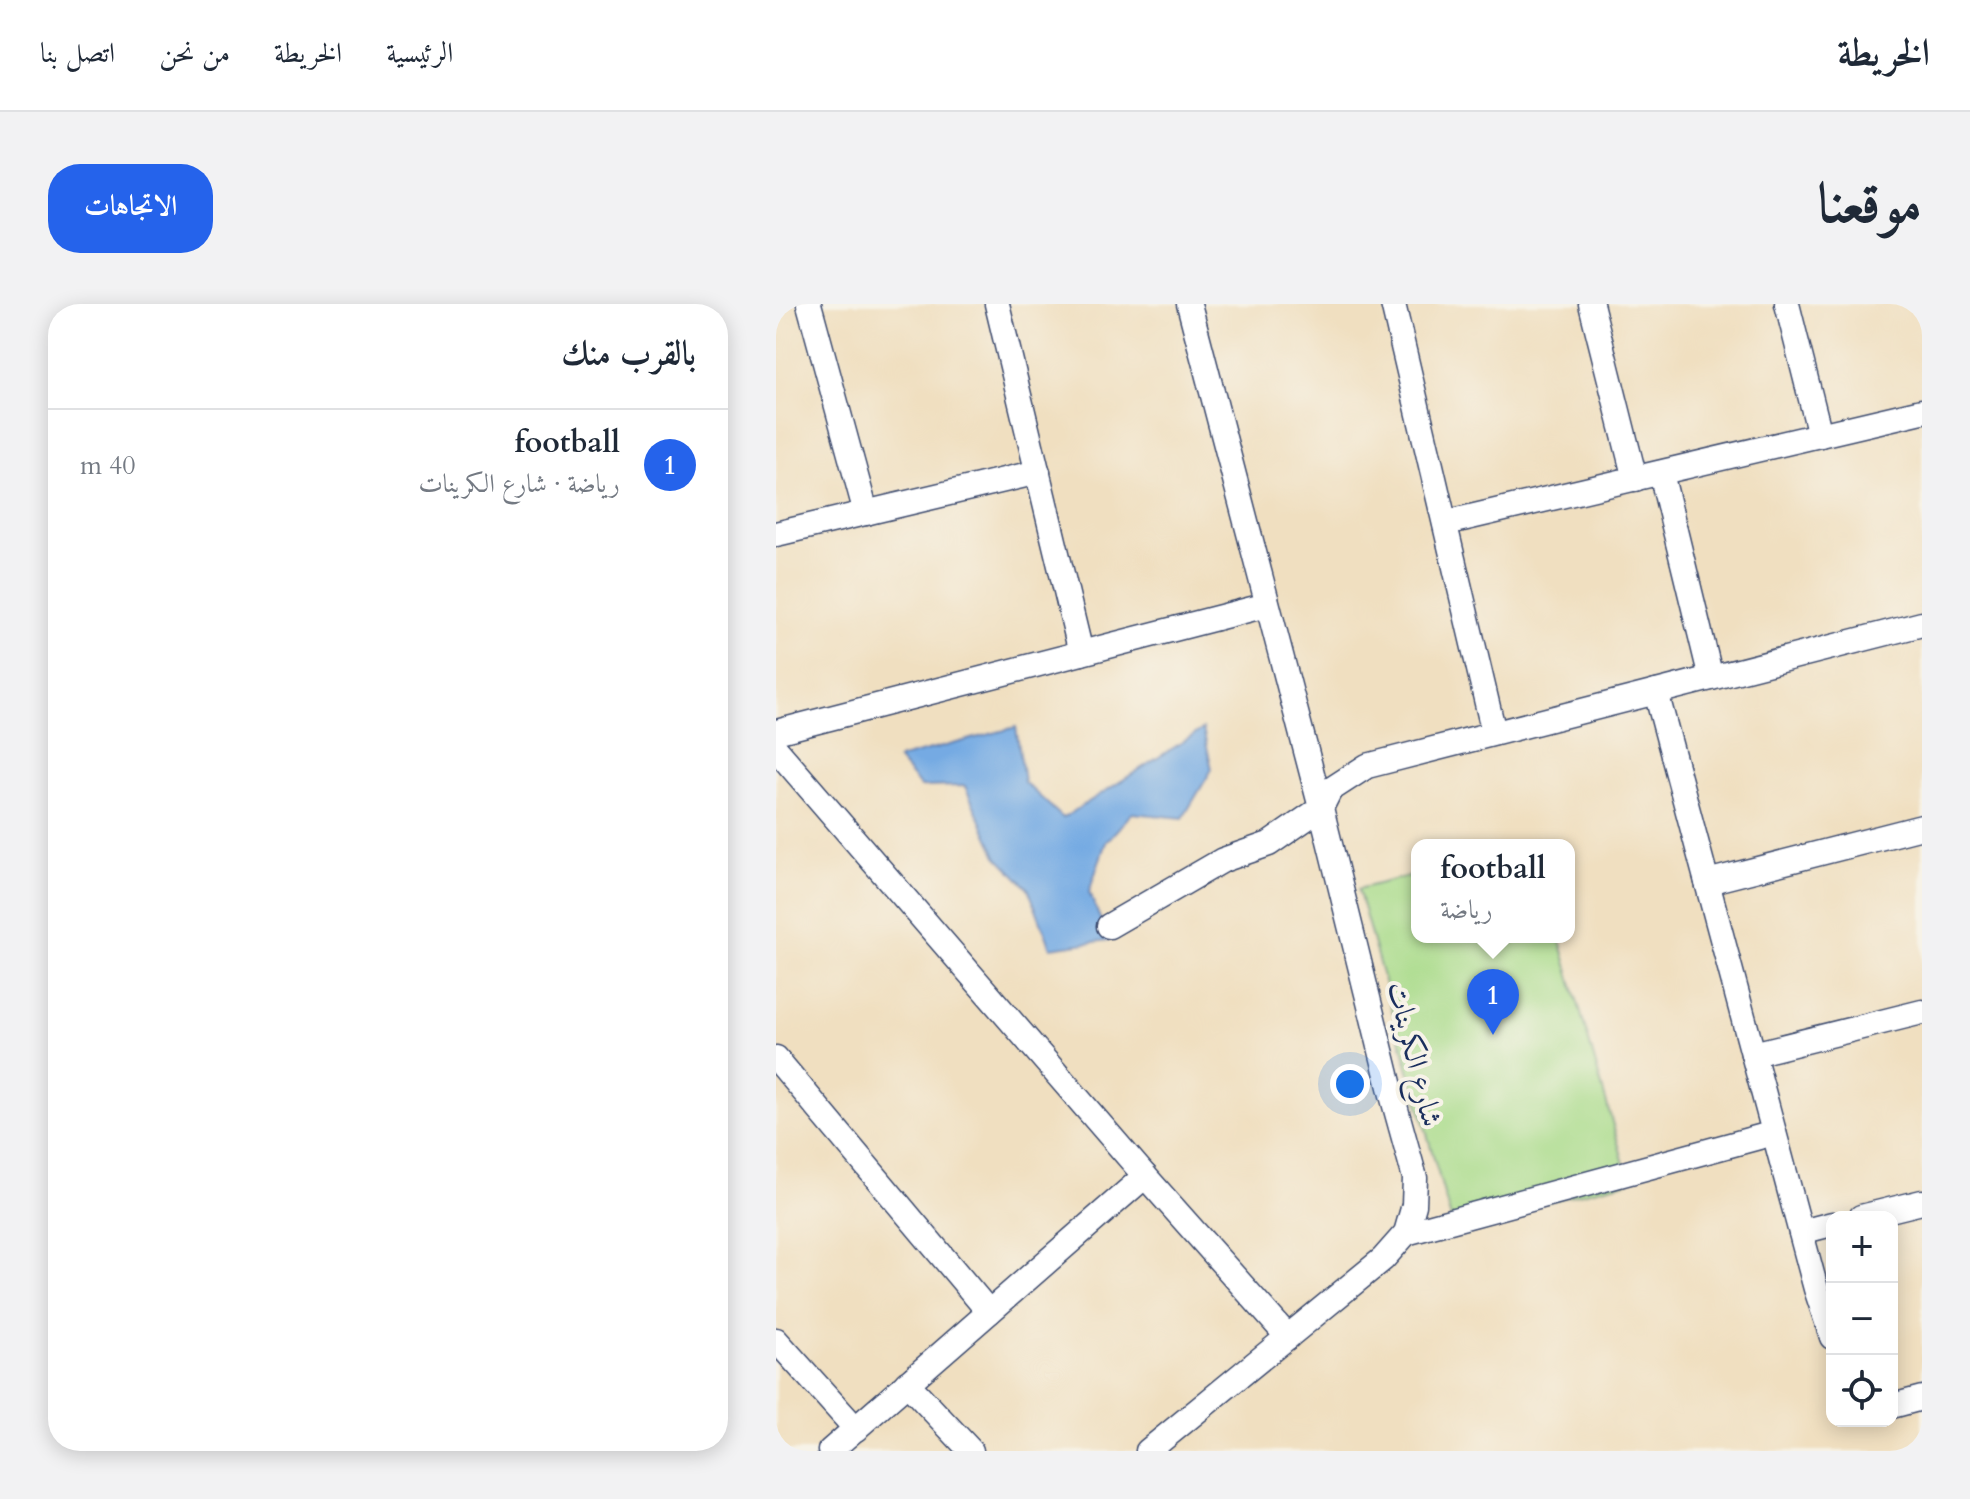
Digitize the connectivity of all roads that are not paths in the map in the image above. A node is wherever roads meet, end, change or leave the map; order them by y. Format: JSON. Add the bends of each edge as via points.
{"nodes":[{"id":1,"x":809,"y":304,"type":"edge"},
{"id":2,"x":997,"y":304,"type":"edge"},
{"id":3,"x":1189,"y":304,"type":"edge"},
{"id":4,"x":1393,"y":304,"type":"edge"},
{"id":5,"x":1591,"y":304,"type":"edge"},
{"id":6,"x":1787,"y":304,"type":"edge"},
{"id":7,"x":1922,"y":411,"type":"edge"},
{"id":8,"x":1820,"y":435,"type":"junction"},
{"id":9,"x":1038,"y":472,"type":"junction"},
{"id":10,"x":1661,"y":473,"type":"junction"},
{"id":11,"x":1635,"y":479,"type":"junction"},
{"id":12,"x":866,"y":513,"type":"junction"},
{"id":13,"x":1445,"y":523,"type":"junction"},
{"id":14,"x":776,"y":534,"type":"edge"},
{"id":15,"x":1267,"y":605,"type":"junction"},
{"id":16,"x":1922,"y":624,"type":"edge"},
{"id":17,"x":1081,"y":653,"type":"junction"},
{"id":18,"x":1711,"y":678,"type":"junction"},
{"id":19,"x":1656,"y":692,"type":"junction"},
{"id":20,"x":776,"y":732,"type":"edge"},
{"id":21,"x":1494,"y":733,"type":"junction"},
{"id":22,"x":779,"y":758,"type":"edge"},
{"id":23,"x":1321,"y":808,"type":"junction"},
{"id":24,"x":1922,"y":827,"type":"edge"},
{"id":25,"x":1707,"y":882,"type":"junction"},
{"id":26,"x":1109,"y":926,"type":"dead end"},
{"id":27,"x":1922,"y":1012,"type":"edge"},
{"id":28,"x":1753,"y":1054,"type":"junction"},
{"id":29,"x":776,"y":1058,"type":"edge"},
{"id":30,"x":1774,"y":1133,"type":"junction"},
{"id":31,"x":1145,"y":1176,"type":"junction"},
{"id":32,"x":1922,"y":1202,"type":"edge"},
{"id":33,"x":1885,"y":1211,"type":"edge"},
{"id":34,"x":1826,"y":1226,"type":"edge"},
{"id":35,"x":1801,"y":1232,"type":"junction"},
{"id":36,"x":1406,"y":1233,"type":"junction"},
{"id":37,"x":989,"y":1312,"type":"junction"},
{"id":38,"x":1826,"y":1317,"type":"edge"},
{"id":39,"x":1288,"y":1337,"type":"junction"},
{"id":40,"x":776,"y":1340,"type":"edge"},
{"id":41,"x":907,"y":1383,"type":"junction"},
{"id":42,"x":1922,"y":1398,"type":"edge"},
{"id":43,"x":1898,"y":1404,"type":"edge"},
{"id":44,"x":856,"y":1429,"type":"junction"},
{"id":45,"x":830,"y":1451,"type":"edge"},
{"id":46,"x":971,"y":1451,"type":"edge"},
{"id":47,"x":1148,"y":1451,"type":"edge"}],
"edges":[{"from":1,"to":12,"type":"street"},
{"from":2,"to":9,"type":"street"},
{"from":3,"to":15,"type":"street","name":"شارع الکرينات"},
{"from":4,"to":13,"type":"street"},
{"from":5,"to":11,"type":"street"},
{"from":6,"to":8,"type":"street"},
{"from":7,"to":8,"type":"street"},
{"from":8,"to":10,"type":"street"},
{"from":9,"to":12,"type":"street"},
{"from":9,"to":17,"type":"street"},
{"from":10,"to":11,"type":"street"},
{"from":10,"to":18,"type":"street"},
{"from":11,"to":13,"type":"street"},
{"from":12,"to":14,"type":"street"},
{"from":13,"to":21,"type":"street"},
{"from":15,"to":17,"type":"street"},
{"from":15,"to":23,"type":"street","name":"شارع الکرينات"},
{"from":16,"to":18,"type":"street"},
{"from":17,"to":20,"type":"street"},
{"from":18,"to":19,"type":"street"},
{"from":19,"to":21,"type":"street"},
{"from":19,"to":25,"type":"street"},
{"from":21,"to":23,"type":"street","via":[[1367,766],[1330,790]]},
{"from":22,"to":31,"type":"street"},
{"from":23,"to":26,"type":"street","via":[[1269,844],[1223,860]]},
{"from":23,"to":36,"type":"street","name":"شارع الکرينات","via":[[1415,1178]]},
{"from":24,"to":25,"type":"street"},
{"from":25,"to":28,"type":"street"},
{"from":27,"to":28,"type":"street"},
{"from":28,"to":30,"type":"street"},
{"from":29,"to":37,"type":"street"},
{"from":30,"to":35,"type":"street"},
{"from":30,"to":36,"type":"street"},
{"from":31,"to":37,"type":"street"},
{"from":31,"to":39,"type":"street"},
{"from":32,"to":33,"type":"street"},
{"from":34,"to":35,"type":"street"},
{"from":35,"to":38,"type":"street"},
{"from":36,"to":39,"type":"street","via":[[1383,1259]]},
{"from":37,"to":41,"type":"street"},
{"from":39,"to":47,"type":"street"},
{"from":40,"to":44,"type":"street"},
{"from":41,"to":44,"type":"street"},
{"from":41,"to":46,"type":"street"},
{"from":42,"to":43,"type":"street"},
{"from":44,"to":45,"type":"street"}]}
